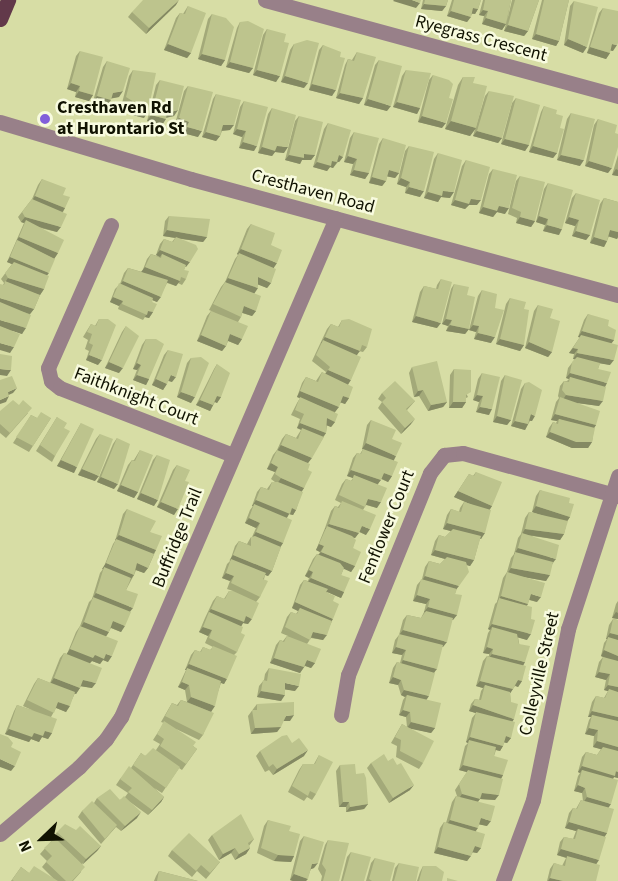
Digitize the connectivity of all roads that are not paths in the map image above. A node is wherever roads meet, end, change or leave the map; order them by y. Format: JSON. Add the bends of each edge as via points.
{"nodes":[{"id":1,"x":8,"y":0,"type":"edge"},
{"id":2,"x":265,"y":0,"type":"edge"},
{"id":3,"x":0,"y":19,"type":"edge"},
{"id":4,"x":618,"y":96,"type":"edge"},
{"id":5,"x":0,"y":122,"type":"edge"},
{"id":6,"x":336,"y":218,"type":"junction"},
{"id":7,"x":111,"y":225,"type":"dead end"},
{"id":8,"x":618,"y":295,"type":"edge"},
{"id":9,"x":233,"y":455,"type":"junction"},
{"id":10,"x":618,"y":476,"type":"edge"},
{"id":11,"x":616,"y":495,"type":"edge"},
{"id":12,"x":341,"y":716,"type":"dead end"},
{"id":13,"x":0,"y":834,"type":"edge"},
{"id":14,"x":503,"y":881,"type":"edge"}],
"edges":[{"from":1,"to":3,"type":"main road"},
{"from":2,"to":4,"type":"street","name":"Ryegrass Crescent"},
{"from":5,"to":6,"type":"street","name":"Cresthaven Road"},
{"from":6,"to":8,"type":"street","name":"Cresthaven Road"},
{"from":6,"to":9,"type":"street","name":"Buffridge Trail"},
{"from":7,"to":9,"type":"street","name":"Faithknight Court","via":[[48,368],[51,381],[60,388]]},
{"from":9,"to":13,"type":"street","name":"Buffridge Trail","via":[[122,717],[79,767]]},
{"from":10,"to":11,"type":"street","name":"Colleyville Street"},
{"from":11,"to":12,"type":"street","name":"Fenflower Court","via":[[463,453],[444,455],[430,473],[348,675]]},
{"from":11,"to":14,"type":"street","name":"Colleyville Street","via":[[568,629],[533,800]]}]}
